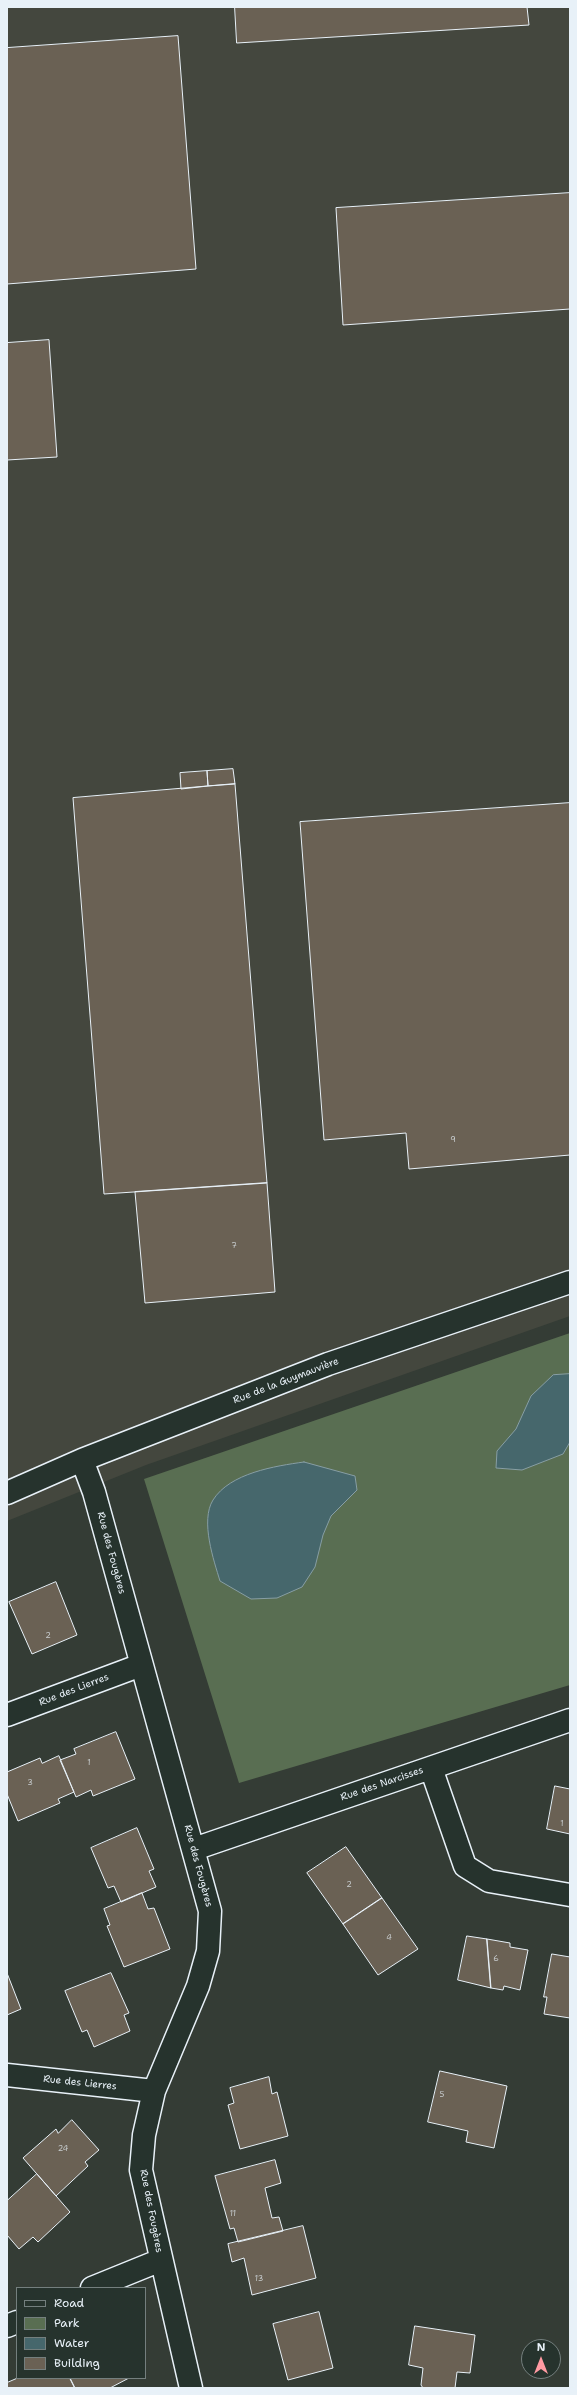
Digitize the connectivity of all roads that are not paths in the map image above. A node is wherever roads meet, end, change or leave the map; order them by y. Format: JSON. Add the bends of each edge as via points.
{"nodes":[{"id":1,"x":570,"y":1282,"type":"edge"},
{"id":2,"x":82,"y":1460,"type":"junction"},
{"id":3,"x":7,"y":1493,"type":"edge"},
{"id":4,"x":141,"y":1665,"type":"junction"},
{"id":5,"x":7,"y":1716,"type":"edge"},
{"id":6,"x":570,"y":1720,"type":"edge"},
{"id":7,"x":430,"y":1768,"type":"junction"},
{"id":8,"x":194,"y":1849,"type":"junction"},
{"id":9,"x":570,"y":1895,"type":"edge"},
{"id":10,"x":7,"y":2075,"type":"edge"},
{"id":11,"x":154,"y":2091,"type":"junction"},
{"id":12,"x":160,"y":2260,"type":"junction"},
{"id":13,"x":94,"y":2287,"type":"edge"},
{"id":14,"x":191,"y":2388,"type":"edge"}],
"edges":[{"from":1,"to":2,"type":"street","name":"Rue de la Guymauvière","via":[[328,1364]]},
{"from":2,"to":3,"type":"street","name":"Rue de la Guymauvière"},
{"from":2,"to":4,"type":"street","name":"Rue des Fougères","via":[[94,1492]]},
{"from":4,"to":5,"type":"street","name":"Rue des Lierres"},
{"from":4,"to":8,"type":"street","name":"Rue des Fougères"},
{"from":6,"to":7,"type":"street","name":"Rue des Narcisses"},
{"from":7,"to":8,"type":"street","name":"Rue des Narcisses"},
{"from":7,"to":9,"type":"street","via":[[465,1866],[489,1881]]},
{"from":8,"to":11,"type":"street","name":"Rue des Fougères","via":[[210,1911],[208,1951],[198,1986]]},
{"from":10,"to":11,"type":"street","name":"Rue des Lierres"},
{"from":11,"to":12,"type":"street","name":"Rue des Fougères","via":[[144,2135],[141,2170]]},
{"from":12,"to":13,"type":"street"},
{"from":12,"to":14,"type":"street","name":"Rue des Fougères"}]}
